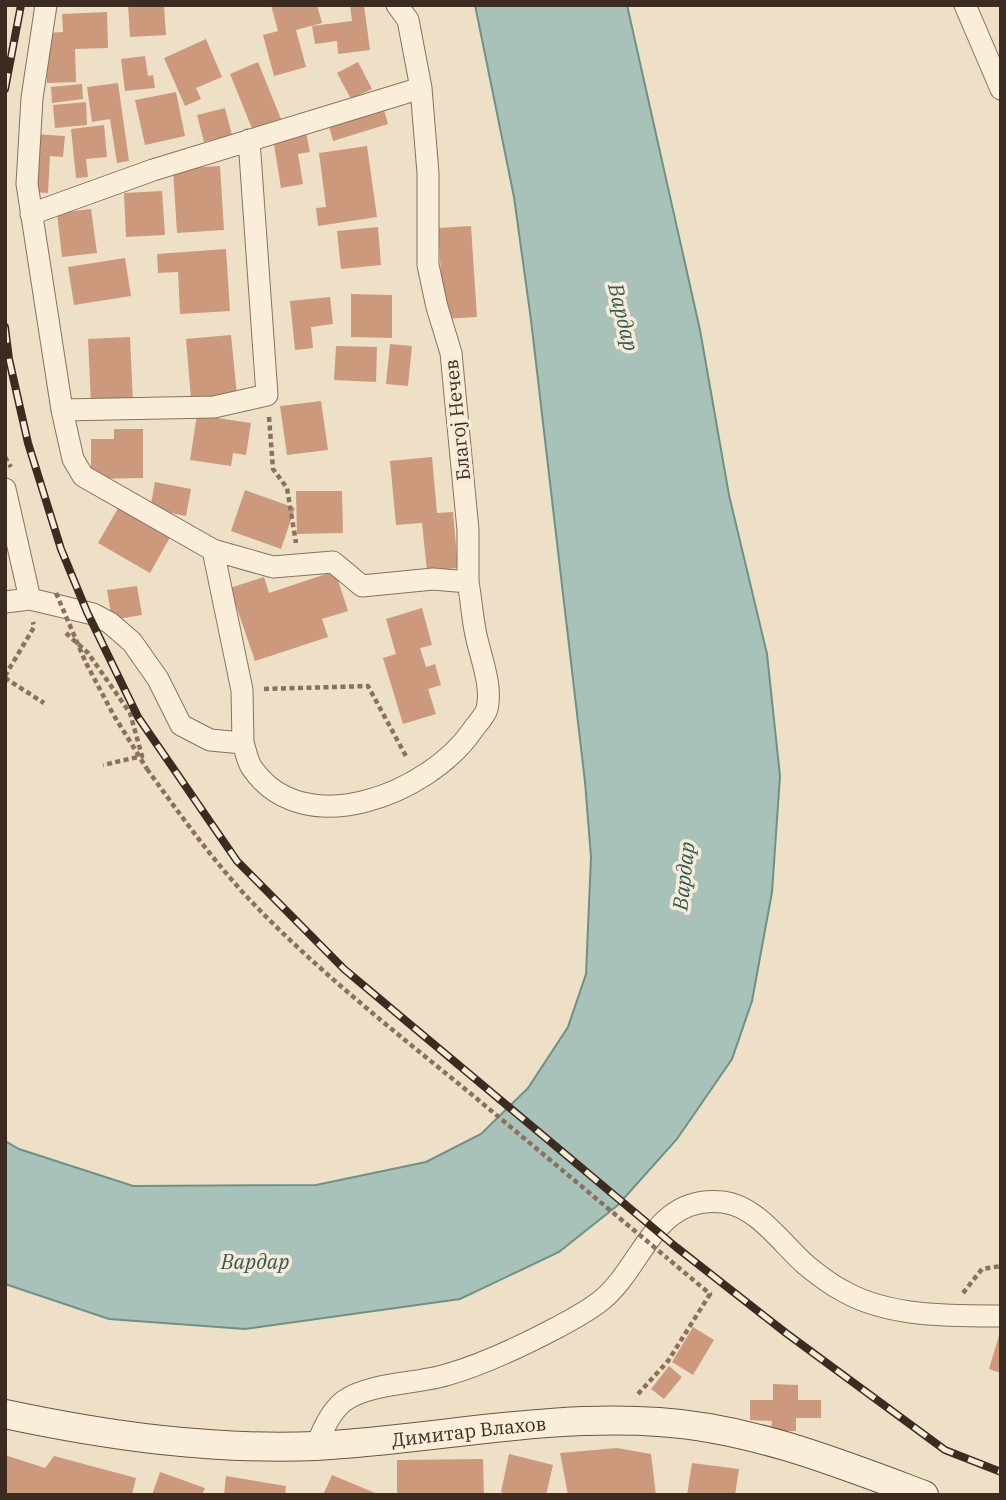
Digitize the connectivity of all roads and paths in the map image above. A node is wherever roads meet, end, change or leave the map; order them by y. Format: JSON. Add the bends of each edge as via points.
{"nodes":[{"id":1,"x":46,"y":5,"type":"edge"},
{"id":2,"x":397,"y":5,"type":"edge"},
{"id":3,"x":965,"y":5,"type":"edge"},
{"id":4,"x":421,"y":88,"type":"junction"},
{"id":5,"x":1001,"y":89,"type":"edge"},
{"id":6,"x":249,"y":140,"type":"junction"},
{"id":7,"x":31,"y":214,"type":"junction"},
{"id":8,"x":267,"y":395,"type":"junction"},
{"id":9,"x":62,"y":410,"type":"junction"},
{"id":10,"x":5,"y":489,"type":"edge"},
{"id":11,"x":213,"y":550,"type":"junction"},
{"id":12,"x":300,"y":564,"type":"junction"},
{"id":13,"x":468,"y":582,"type":"junction"},
{"id":14,"x":56,"y":593,"type":"dead end"},
{"id":15,"x":30,"y":599,"type":"junction"},
{"id":16,"x":5,"y":602,"type":"edge"},
{"id":17,"x":5,"y":677,"type":"edge"},
{"id":18,"x":242,"y":690,"type":"junction"},
{"id":19,"x":44,"y":703,"type":"dead end"},
{"id":20,"x":243,"y":743,"type":"junction"},
{"id":21,"x":103,"y":765,"type":"dead end"},
{"id":22,"x":419,"y":778,"type":"junction"},
{"id":23,"x":1001,"y":1266,"type":"edge"},
{"id":24,"x":945,"y":1315,"type":"junction"},
{"id":25,"x":1001,"y":1316,"type":"edge"},
{"id":26,"x":5,"y":1414,"type":"edge"},
{"id":27,"x":614,"y":1420,"type":"junction"},
{"id":28,"x":316,"y":1446,"type":"junction"},
{"id":29,"x":924,"y":1495,"type":"edge"}],
"edges":[{"from":1,"to":7,"type":"street","via":[[27,149]]},
{"from":2,"to":4,"type":"street","name":"Благој Нечев","via":[[408,20]]},
{"from":3,"to":5,"type":"street"},
{"from":4,"to":6,"type":"street"},
{"from":4,"to":13,"type":"street","name":"Благој Нечев","via":[[428,173],[428,265],[451,353],[468,530]]},
{"from":6,"to":7,"type":"street"},
{"from":6,"to":8,"type":"street"},
{"from":7,"to":9,"type":"street"},
{"from":8,"to":9,"type":"street","via":[[214,407]]},
{"from":8,"to":12,"type":"path","via":[[273,469],[287,488]]},
{"from":9,"to":11,"type":"street","via":[[72,459],[83,476]]},
{"from":10,"to":15,"type":"street"},
{"from":11,"to":12,"type":"street","via":[[272,567]]},
{"from":11,"to":18,"type":"street"},
{"from":12,"to":13,"type":"street","via":[[333,562],[362,586],[433,579]]},
{"from":13,"to":22,"type":"street","name":"Благој Нечев","via":[[487,685],[486,710],[464,742]]},
{"from":14,"to":27,"type":"path","bridge":true,"via":[[86,663],[146,769],[248,898],[345,991],[710,1294],[668,1361]]},
{"from":15,"to":16,"type":"street"},
{"from":15,"to":17,"type":"path","via":[[34,627]]},
{"from":15,"to":20,"type":"street","via":[[93,614],[110,623],[132,642],[158,679],[181,725],[209,740]]},
{"from":15,"to":21,"type":"path","via":[[88,653],[130,713],[142,756]]},
{"from":17,"to":19,"type":"path"},
{"from":18,"to":20,"type":"street"},
{"from":18,"to":22,"type":"path","via":[[368,686]]},
{"from":20,"to":22,"type":"street","name":"Благој Нечев","via":[[250,766],[274,792],[303,804],[333,806],[370,800]]},
{"from":23,"to":24,"type":"path","via":[[982,1269]]},
{"from":24,"to":25,"type":"street"},
{"from":24,"to":28,"type":"street","via":[[914,1313],[847,1294],[807,1266],[743,1208],[723,1202],[684,1205],[650,1238],[604,1298],[587,1310],[482,1363],[432,1379],[362,1392],[344,1401],[330,1416]]},
{"from":26,"to":28,"type":"main road","name":"Димитар Влахов","via":[[149,1440]]},
{"from":27,"to":28,"type":"main road","name":"Димитар Влахов"},
{"from":27,"to":29,"type":"main road","name":"Димитар Влахов","via":[[707,1427],[822,1456]]}]}
